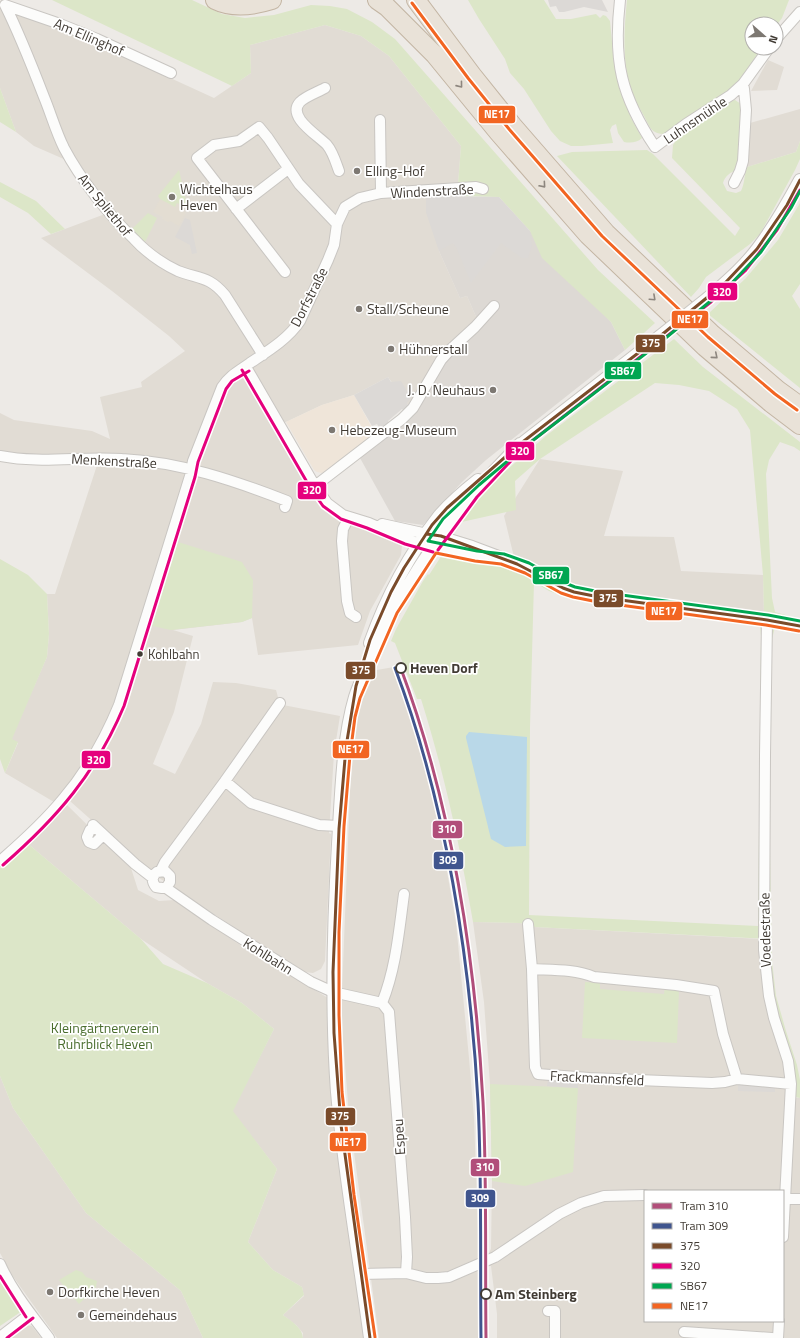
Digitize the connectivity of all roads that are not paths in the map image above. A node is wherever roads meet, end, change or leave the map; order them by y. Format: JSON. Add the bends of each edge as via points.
{"nodes":[{"id":1,"x":215,"y":0,"type":"edge"},
{"id":2,"x":272,"y":0,"type":"edge"},
{"id":3,"x":377,"y":0,"type":"edge"},
{"id":4,"x":399,"y":0,"type":"edge"},
{"id":5,"x":416,"y":0,"type":"edge"},
{"id":6,"x":620,"y":0,"type":"edge"},
{"id":7,"x":5,"y":5,"type":"joint"},
{"id":8,"x":800,"y":12,"type":"edge"},
{"id":9,"x":784,"y":30,"type":"edge"},
{"id":10,"x":435,"y":55,"type":"junction"},
{"id":11,"x":763,"y":56,"type":"edge"},
{"id":12,"x":170,"y":73,"type":"dead end"},
{"id":13,"x":743,"y":84,"type":"junction"},
{"id":14,"x":325,"y":88,"type":"dead end"},
{"id":15,"x":380,"y":120,"type":"dead end"},
{"id":16,"x":288,"y":169,"type":"junction"},
{"id":17,"x":339,"y":171,"type":"dead end"},
{"id":18,"x":800,"y":180,"type":"edge"},
{"id":19,"x":734,"y":183,"type":"dead end"},
{"id":20,"x":483,"y":189,"type":"dead end"},
{"id":21,"x":381,"y":194,"type":"junction"},
{"id":22,"x":236,"y":208,"type":"junction"},
{"id":23,"x":337,"y":224,"type":"junction"},
{"id":24,"x":285,"y":272,"type":"dead end"},
{"id":25,"x":494,"y":306,"type":"dead end"},
{"id":26,"x":263,"y":355,"type":"junction"},
{"id":27,"x":246,"y":366,"type":"junction"},
{"id":28,"x":800,"y":406,"type":"edge"},
{"id":29,"x":800,"y":425,"type":"edge"},
{"id":30,"x":520,"y":444,"type":"junction"},
{"id":31,"x":0,"y":456,"type":"edge"},
{"id":32,"x":191,"y":468,"type":"junction"},
{"id":33,"x":315,"y":486,"type":"junction"},
{"id":34,"x":285,"y":507,"type":"dead end"},
{"id":35,"x":349,"y":517,"type":"junction"},
{"id":36,"x":369,"y":523,"type":"junction"},
{"id":37,"x":427,"y":534,"type":"junction"},
{"id":38,"x":441,"y":536,"type":"junction"},
{"id":39,"x":420,"y":544,"type":"junction"},
{"id":40,"x":434,"y":547,"type":"junction"},
{"id":41,"x":502,"y":559,"type":"junction"},
{"id":42,"x":356,"y":617,"type":"dead end"},
{"id":43,"x":766,"y":620,"type":"junction"},
{"id":44,"x":800,"y":626,"type":"edge"},
{"id":45,"x":355,"y":696,"type":"junction"},
{"id":46,"x":280,"y":703,"type":"dead end"},
{"id":47,"x":225,"y":781,"type":"junction"},
{"id":48,"x":339,"y":826,"type":"junction"},
{"id":49,"x":103,"y":834,"type":"junction"},
{"id":50,"x":0,"y":861,"type":"edge"},
{"id":51,"x":161,"y":870,"type":"junction"},
{"id":52,"x":153,"y":878,"type":"junction"},
{"id":53,"x":166,"y":888,"type":"junction"},
{"id":54,"x":404,"y":894,"type":"dead end"},
{"id":55,"x":528,"y":924,"type":"dead end"},
{"id":56,"x":532,"y":969,"type":"junction"},
{"id":57,"x":333,"y":992,"type":"junction"},
{"id":58,"x":382,"y":1003,"type":"junction"},
{"id":59,"x":737,"y":1079,"type":"junction"},
{"id":60,"x":791,"y":1084,"type":"junction"},
{"id":61,"x":644,"y":1195,"type":"edge"},
{"id":62,"x":784,"y":1199,"type":"edge"},
{"id":63,"x":800,"y":1199,"type":"edge"},
{"id":64,"x":0,"y":1264,"type":"edge"},
{"id":65,"x":361,"y":1274,"type":"junction"},
{"id":66,"x":406,"y":1274,"type":"junction"},
{"id":67,"x":548,"y":1312,"type":"dead end"},
{"id":68,"x":30,"y":1314,"type":"junction"},
{"id":69,"x":779,"y":1322,"type":"edge"},
{"id":70,"x":684,"y":1332,"type":"dead end"},
{"id":71,"x":0,"y":1337,"type":"edge"},
{"id":72,"x":49,"y":1338,"type":"edge"},
{"id":73,"x":370,"y":1338,"type":"edge"},
{"id":74,"x":555,"y":1338,"type":"edge"},
{"id":75,"x":772,"y":1338,"type":"edge"},
{"id":76,"x":778,"y":1338,"type":"edge"}],
"edges":[{"from":1,"to":2,"type":"highway","via":[[237,6]]},
{"from":3,"to":10,"type":"highway"},
{"from":4,"to":10,"type":"highway"},
{"from":5,"to":28,"type":"highway","via":[[512,126],[606,234],[711,333]]},
{"from":6,"to":13,"type":"street","name":"Luhnsmühle","via":[[618,46],[621,75],[627,96],[655,147]]},
{"from":7,"to":12,"type":"street","name":"Am Ellinghof","via":[[97,39]]},
{"from":7,"to":26,"type":"street","name":"Am Spliethof","via":[[28,53],[64,147],[82,177],[110,214],[150,255],[179,271],[206,279],[219,288]]},
{"from":8,"to":9,"type":"street"},
{"from":10,"to":29,"type":"highway","one_way":true,"via":[[588,235],[704,347]]},
{"from":11,"to":13,"type":"street"},
{"from":13,"to":19,"type":"street","via":[[746,110],[743,161]]},
{"from":14,"to":17,"type":"street","via":[[301,101],[297,111],[308,130],[329,147]]},
{"from":15,"to":21,"type":"street"},
{"from":16,"to":22,"type":"street"},
{"from":16,"to":22,"type":"street","via":[[259,127],[239,141],[214,145],[196,158]]},
{"from":16,"to":23,"type":"street"},
{"from":18,"to":30,"type":"street","bridge":true,"via":[[780,216],[758,249],[742,267],[708,298]]},
{"from":20,"to":21,"type":"street","name":"Windenstraße","via":[[476,187]]},
{"from":21,"to":23,"type":"street","name":"Dorfstraße","via":[[360,198],[345,207]]},
{"from":22,"to":24,"type":"street"},
{"from":23,"to":26,"type":"street","name":"Dorfstraße","via":[[334,245],[300,321],[289,335]]},
{"from":25,"to":33,"type":"street","via":[[446,354],[413,408]]},
{"from":26,"to":27,"type":"street","name":"Dorfstraße"},
{"from":27,"to":32,"type":"street","name":"Dorfstraße","via":[[229,378],[222,387]]},
{"from":27,"to":33,"type":"street"},
{"from":30,"to":37,"type":"street","via":[[454,501],[439,516]]},
{"from":30,"to":38,"type":"street","via":[[473,494]]},
{"from":31,"to":32,"type":"street","name":"Menkenstraße","via":[[14,459],[122,459]]},
{"from":32,"to":34,"type":"street","name":"Menkenstraße","via":[[287,500]]},
{"from":32,"to":50,"type":"street","name":"Dorfstraße","via":[[119,705],[109,729],[89,764],[64,798]]},
{"from":33,"to":35,"type":"street","via":[[327,503]]},
{"from":35,"to":36,"type":"street"},
{"from":35,"to":42,"type":"street","via":[[343,529],[342,547],[347,601],[350,613]]},
{"from":36,"to":37,"type":"street"},
{"from":36,"to":39,"type":"street"},
{"from":37,"to":38,"type":"street"},
{"from":37,"to":39,"type":"street"},
{"from":38,"to":40,"type":"street"},
{"from":38,"to":41,"type":"street"},
{"from":39,"to":40,"type":"street"},
{"from":39,"to":45,"type":"street","via":[[380,616],[360,672]]},
{"from":40,"to":41,"type":"street"},
{"from":40,"to":45,"type":"street","via":[[394,611]]},
{"from":41,"to":43,"type":"street","via":[[527,568],[574,592]]},
{"from":43,"to":44,"type":"street"},
{"from":43,"to":60,"type":"street","name":"Voedestraße","via":[[764,950],[769,996],[788,1061]]},
{"from":45,"to":48,"type":"street","via":[[345,754]]},
{"from":46,"to":47,"type":"street"},
{"from":47,"to":48,"type":"street","via":[[251,803],[319,826]]},
{"from":47,"to":51,"type":"street"},
{"from":48,"to":57,"type":"street"},
{"from":49,"to":49,"type":"street","name":"Kohlbahn","via":[[94,826],[90,830],[89,842],[94,844]]},
{"from":49,"to":52,"type":"street","name":"Kohlbahn"},
{"from":51,"to":52,"type":"street"},
{"from":51,"to":53,"type":"street","via":[[168,873],[171,879]]},
{"from":52,"to":53,"type":"street","name":"Kohlbahn","via":[[156,887]]},
{"from":53,"to":57,"type":"street","name":"Kohlbahn","via":[[270,957]]},
{"from":54,"to":58,"type":"street","via":[[397,950],[390,983]]},
{"from":55,"to":56,"type":"street","name":"Frackmannsfeld"},
{"from":56,"to":59,"type":"street","via":[[583,972],[594,977],[714,991],[723,1034]]},
{"from":56,"to":59,"type":"street","name":"Frackmannsfeld","via":[[535,1067],[538,1074],[712,1083]]},
{"from":57,"to":58,"type":"street"},
{"from":57,"to":65,"type":"street","via":[[337,1092]]},
{"from":58,"to":66,"type":"street","name":"Espeu","via":[[389,1012],[392,1039],[407,1257]]},
{"from":59,"to":60,"type":"street","name":"Frackmannsfeld"},
{"from":60,"to":62,"type":"street","name":"Voedestraße"},
{"from":61,"to":66,"type":"street","via":[[604,1196],[580,1203],[495,1257],[449,1277],[426,1278]]},
{"from":62,"to":63,"type":"street"},
{"from":64,"to":68,"type":"street"},
{"from":65,"to":66,"type":"street"},
{"from":65,"to":73,"type":"street"},
{"from":67,"to":74,"type":"street","via":[[555,1311]]},
{"from":68,"to":71,"type":"street"},
{"from":68,"to":72,"type":"street"},
{"from":69,"to":76,"type":"street"},
{"from":70,"to":75,"type":"street"}]}
